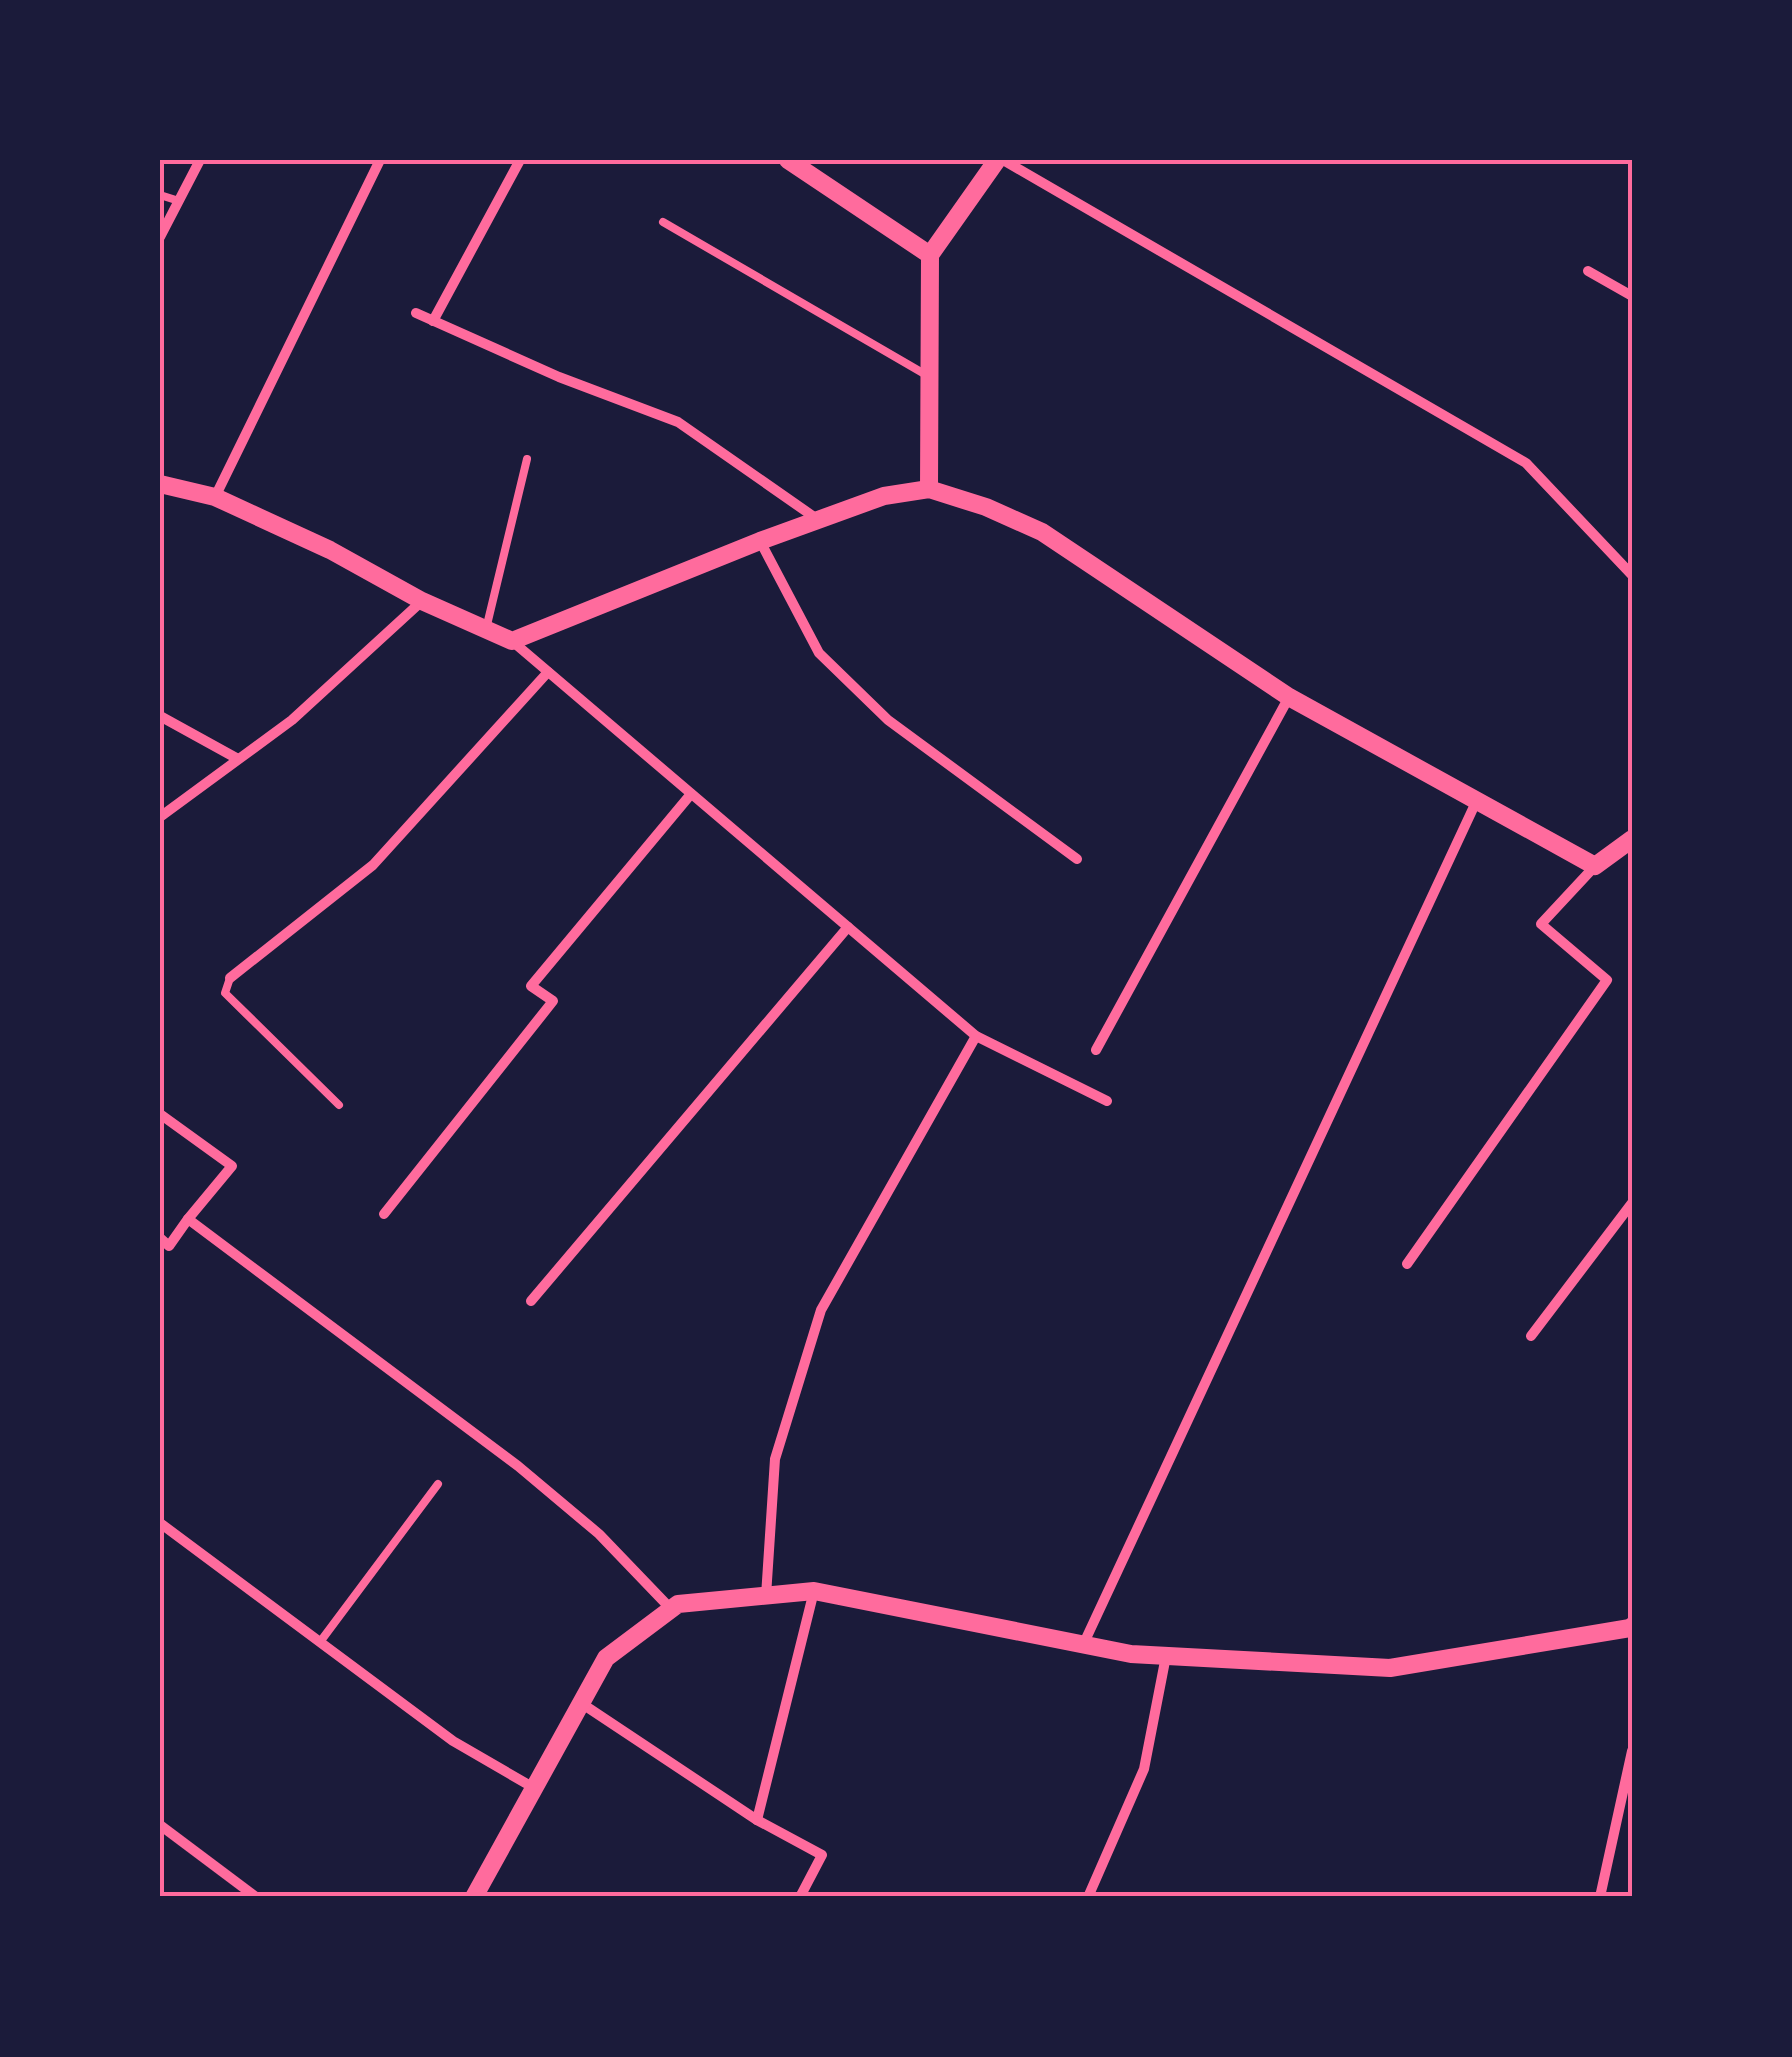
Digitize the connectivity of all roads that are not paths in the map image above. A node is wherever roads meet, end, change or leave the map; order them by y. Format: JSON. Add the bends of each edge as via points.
{"nodes":[{"id":1,"x":200,"y":160,"type":"edge"},
{"id":2,"x":380,"y":160,"type":"edge"},
{"id":3,"x":520,"y":160,"type":"edge"},
{"id":4,"x":1000,"y":160,"type":"edge"},
{"id":5,"x":792,"y":161,"type":"edge"},
{"id":6,"x":160,"y":195,"type":"edge"},
{"id":7,"x":179,"y":201,"type":"junction"},
{"id":8,"x":663,"y":222,"type":"dead end"},
{"id":9,"x":160,"y":237,"type":"edge"},
{"id":10,"x":930,"y":256,"type":"junction"},
{"id":11,"x":1588,"y":271,"type":"dead end"},
{"id":12,"x":1632,"y":296,"type":"edge"},
{"id":13,"x":416,"y":314,"type":"dead end"},
{"id":14,"x":432,"y":321,"type":"junction"},
{"id":15,"x":928,"y":376,"type":"junction"},
{"id":16,"x":528,"y":459,"type":"dead end"},
{"id":17,"x":160,"y":484,"type":"edge"},
{"id":18,"x":929,"y":490,"type":"junction"},
{"id":19,"x":215,"y":497,"type":"junction"},
{"id":20,"x":818,"y":520,"type":"junction"},
{"id":21,"x":760,"y":541,"type":"junction"},
{"id":22,"x":1632,"y":575,"type":"edge"},
{"id":23,"x":422,"y":601,"type":"junction"},
{"id":24,"x":486,"y":630,"type":"junction"},
{"id":25,"x":512,"y":641,"type":"junction"},
{"id":26,"x":548,"y":672,"type":"junction"},
{"id":27,"x":1289,"y":697,"type":"junction"},
{"id":28,"x":160,"y":716,"type":"edge"},
{"id":29,"x":238,"y":759,"type":"junction"},
{"id":30,"x":691,"y":794,"type":"junction"},
{"id":31,"x":1478,"y":800,"type":"junction"},
{"id":32,"x":160,"y":817,"type":"edge"},
{"id":33,"x":1632,"y":839,"type":"edge"},
{"id":34,"x":1077,"y":859,"type":"dead end"},
{"id":35,"x":1595,"y":866,"type":"junction"},
{"id":36,"x":848,"y":928,"type":"junction"},
{"id":37,"x":230,"y":978,"type":"joint"},
{"id":38,"x":976,"y":1036,"type":"junction"},
{"id":39,"x":1096,"y":1050,"type":"dead end"},
{"id":40,"x":1107,"y":1101,"type":"dead end"},
{"id":41,"x":339,"y":1105,"type":"dead end"},
{"id":42,"x":160,"y":1114,"type":"edge"},
{"id":43,"x":1632,"y":1203,"type":"edge"},
{"id":44,"x":384,"y":1214,"type":"dead end"},
{"id":45,"x":188,"y":1219,"type":"junction"},
{"id":46,"x":160,"y":1238,"type":"edge"},
{"id":47,"x":1406,"y":1264,"type":"dead end"},
{"id":48,"x":531,"y":1301,"type":"dead end"},
{"id":49,"x":1531,"y":1336,"type":"dead end"},
{"id":50,"x":438,"y":1484,"type":"dead end"},
{"id":51,"x":160,"y":1523,"type":"edge"},
{"id":52,"x":814,"y":1591,"type":"junction"},
{"id":53,"x":766,"y":1596,"type":"junction"},
{"id":54,"x":670,"y":1609,"type":"junction"},
{"id":55,"x":1631,"y":1632,"type":"edge"},
{"id":56,"x":320,"y":1642,"type":"junction"},
{"id":57,"x":1083,"y":1645,"type":"junction"},
{"id":58,"x":1166,"y":1656,"type":"junction"},
{"id":59,"x":581,"y":1703,"type":"junction"},
{"id":60,"x":1632,"y":1752,"type":"edge"},
{"id":61,"x":534,"y":1788,"type":"junction"},
{"id":62,"x":757,"y":1820,"type":"junction"},
{"id":63,"x":160,"y":1825,"type":"edge"},
{"id":64,"x":1604,"y":1896,"type":"edge"},
{"id":65,"x":256,"y":1897,"type":"edge"},
{"id":66,"x":474,"y":1897,"type":"edge"},
{"id":67,"x":805,"y":1897,"type":"edge"},
{"id":68,"x":1088,"y":1897,"type":"edge"}],
"edges":[{"from":1,"to":7,"type":"street"},
{"from":2,"to":19,"type":"street"},
{"from":3,"to":14,"type":"street"},
{"from":4,"to":10,"type":"street"},
{"from":4,"to":22,"type":"street","via":[[1526,463]]},
{"from":5,"to":10,"type":"street"},
{"from":6,"to":7,"type":"lane"},
{"from":7,"to":9,"type":"street"},
{"from":8,"to":15,"type":"lane"},
{"from":10,"to":15,"type":"street"},
{"from":11,"to":12,"type":"street"},
{"from":13,"to":14,"type":"street"},
{"from":14,"to":20,"type":"street","via":[[678,422]]},
{"from":15,"to":18,"type":"street"},
{"from":16,"to":24,"type":"lane"},
{"from":17,"to":19,"type":"street"},
{"from":18,"to":20,"type":"street","via":[[884,496]]},
{"from":18,"to":27,"type":"street","via":[[1042,532]]},
{"from":19,"to":23,"type":"street"},
{"from":20,"to":21,"type":"street"},
{"from":21,"to":25,"type":"street"},
{"from":21,"to":34,"type":"street","via":[[820,653],[888,720]]},
{"from":23,"to":24,"type":"street"},
{"from":23,"to":29,"type":"street","via":[[292,720]]},
{"from":24,"to":25,"type":"street"},
{"from":25,"to":26,"type":"street"},
{"from":26,"to":30,"type":"street"},
{"from":26,"to":37,"type":"street","via":[[373,864]]},
{"from":27,"to":31,"type":"street"},
{"from":27,"to":39,"type":"street"},
{"from":28,"to":29,"type":"street"},
{"from":29,"to":32,"type":"street"},
{"from":30,"to":36,"type":"street"},
{"from":30,"to":44,"type":"street","via":[[530,986],[553,1002]]},
{"from":31,"to":35,"type":"street"},
{"from":31,"to":57,"type":"street"},
{"from":33,"to":35,"type":"street"},
{"from":35,"to":47,"type":"street","via":[[1541,924],[1607,980]]},
{"from":36,"to":38,"type":"street"},
{"from":36,"to":48,"type":"street"},
{"from":37,"to":41,"type":"lane","via":[[225,993]]},
{"from":38,"to":40,"type":"street"},
{"from":38,"to":53,"type":"street","via":[[821,1310],[775,1459]]},
{"from":42,"to":45,"type":"street","via":[[232,1166]]},
{"from":43,"to":49,"type":"street"},
{"from":45,"to":46,"type":"street","via":[[170,1246]]},
{"from":45,"to":54,"type":"street","via":[[518,1466],[599,1534]]},
{"from":50,"to":56,"type":"lane"},
{"from":51,"to":56,"type":"street"},
{"from":52,"to":53,"type":"street"},
{"from":52,"to":57,"type":"street"},
{"from":52,"to":62,"type":"street"},
{"from":53,"to":54,"type":"street"},
{"from":54,"to":59,"type":"street","via":[[606,1658]]},
{"from":55,"to":58,"type":"street","via":[[1390,1668]]},
{"from":56,"to":61,"type":"street","via":[[454,1742]]},
{"from":57,"to":58,"type":"street"},
{"from":58,"to":68,"type":"street","via":[[1144,1769]]},
{"from":59,"to":61,"type":"street"},
{"from":59,"to":62,"type":"street"},
{"from":60,"to":64,"type":"street"},
{"from":61,"to":66,"type":"street"},
{"from":62,"to":67,"type":"street","via":[[822,1855]]},
{"from":63,"to":65,"type":"street"}]}
